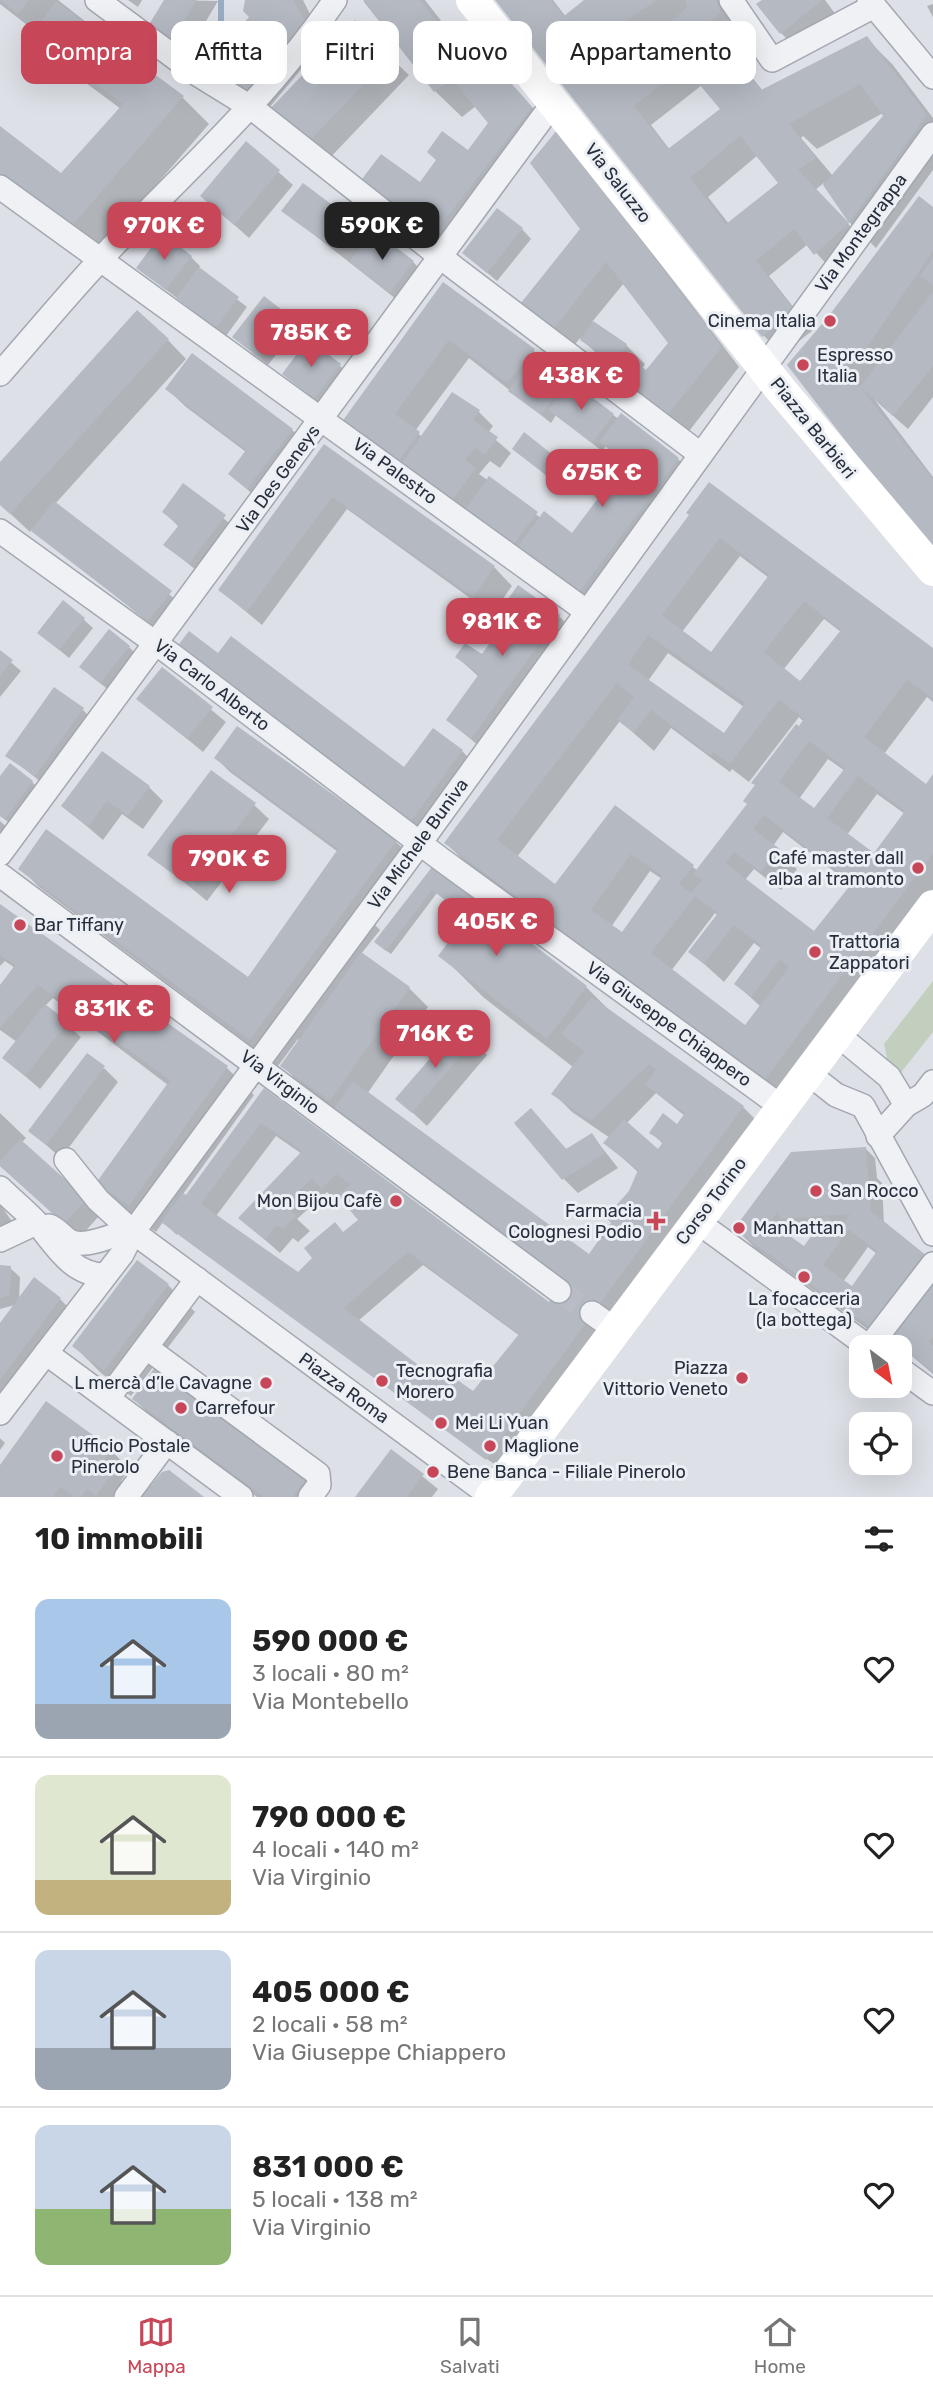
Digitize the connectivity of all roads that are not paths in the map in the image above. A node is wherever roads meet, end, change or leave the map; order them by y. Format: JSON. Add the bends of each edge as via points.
{"nodes":[{"id":1,"x":97,"y":0,"type":"edge"},
{"id":2,"x":335,"y":0,"type":"edge"},
{"id":3,"x":472,"y":0,"type":"edge"},
{"id":4,"x":731,"y":0,"type":"edge"},
{"id":5,"x":872,"y":3,"type":"edge"},
{"id":6,"x":933,"y":77,"type":"edge"},
{"id":7,"x":554,"y":102,"type":"junction"},
{"id":8,"x":252,"y":108,"type":"junction"},
{"id":9,"x":933,"y":134,"type":"edge"},
{"id":10,"x":0,"y":187,"type":"edge"},
{"id":11,"x":440,"y":256,"type":"junction"},
{"id":12,"x":102,"y":258,"type":"junction"},
{"id":13,"x":764,"y":367,"type":"junction"},
{"id":14,"x":0,"y":374,"type":"edge"},
{"id":15,"x":323,"y":418,"type":"junction"},
{"id":16,"x":700,"y":454,"type":"junction"},
{"id":17,"x":0,"y":530,"type":"edge"},
{"id":18,"x":933,"y":570,"type":"edge"},
{"id":19,"x":586,"y":611,"type":"junction"},
{"id":20,"x":158,"y":644,"type":"junction"},
{"id":21,"x":420,"y":843,"type":"junction"},
{"id":22,"x":0,"y":854,"type":"edge"},
{"id":23,"x":0,"y":874,"type":"edge"},
{"id":24,"x":933,"y":906,"type":"edge"},
{"id":25,"x":838,"y":1035,"type":"junction"},
{"id":26,"x":256,"y":1064,"type":"junction"},
{"id":27,"x":808,"y":1073,"type":"junction"},
{"id":28,"x":933,"y":1082,"type":"edge"},
{"id":29,"x":906,"y":1105,"type":"junction"},
{"id":30,"x":863,"y":1106,"type":"junction"},
{"id":31,"x":782,"y":1107,"type":"junction"},
{"id":32,"x":878,"y":1136,"type":"junction"},
{"id":33,"x":66,"y":1160,"type":"dead end"},
{"id":34,"x":0,"y":1188,"type":"edge"},
{"id":35,"x":695,"y":1220,"type":"junction"},
{"id":36,"x":36,"y":1223,"type":"junction"},
{"id":37,"x":133,"y":1232,"type":"junction"},
{"id":38,"x":933,"y":1234,"type":"edge"},
{"id":39,"x":0,"y":1240,"type":"edge"},
{"id":40,"x":86,"y":1242,"type":"junction"},
{"id":41,"x":933,"y":1264,"type":"edge"},
{"id":42,"x":105,"y":1275,"type":"junction"},
{"id":43,"x":197,"y":1279,"type":"junction"},
{"id":44,"x":559,"y":1291,"type":"tunnel mouth"},
{"id":45,"x":853,"y":1335,"type":"edge"},
{"id":46,"x":878,"y":1335,"type":"edge"},
{"id":47,"x":148,"y":1348,"type":"junction"},
{"id":48,"x":46,"y":1353,"type":"junction"},
{"id":49,"x":912,"y":1378,"type":"edge"},
{"id":50,"x":933,"y":1393,"type":"edge"},
{"id":51,"x":108,"y":1398,"type":"junction"},
{"id":52,"x":0,"y":1413,"type":"edge"},
{"id":53,"x":167,"y":1442,"type":"junction"},
{"id":54,"x":126,"y":1497,"type":"edge"},
{"id":55,"x":242,"y":1497,"type":"edge"},
{"id":56,"x":310,"y":1497,"type":"edge"},
{"id":57,"x":491,"y":1497,"type":"edge"}],
"edges":[{"from":1,"to":8,"type":"street","via":[[197,74]]},
{"from":2,"to":8,"type":"street"},
{"from":3,"to":7,"type":"main road","name":"Via Saluzzo"},
{"from":4,"to":5,"type":"street","via":[[772,60]]},
{"from":5,"to":6,"type":"street"},
{"from":7,"to":11,"type":"street","name":"Via Des Geneys"},
{"from":7,"to":13,"type":"main road","name":"Via Saluzzo"},
{"from":8,"to":11,"type":"street"},
{"from":8,"to":12,"type":"street"},
{"from":9,"to":13,"type":"street","name":"Via Montegrappa"},
{"from":10,"to":12,"type":"street","name":"Via Palestro"},
{"from":11,"to":15,"type":"street","name":"Via Des Geneys"},
{"from":11,"to":16,"type":"street"},
{"from":12,"to":14,"type":"street"},
{"from":12,"to":15,"type":"street","name":"Via Palestro"},
{"from":13,"to":16,"type":"street","name":"Piazza Barbieri"},
{"from":13,"to":18,"type":"main road","name":"Piazza Barbieri"},
{"from":15,"to":19,"type":"street","name":"Via Palestro"},
{"from":15,"to":20,"type":"street","name":"Via Des Geneys"},
{"from":16,"to":19,"type":"street","name":"Via Michele Buniva"},
{"from":17,"to":20,"type":"street","name":"Via Carlo Alberto"},
{"from":19,"to":21,"type":"street","name":"Via Michele Buniva"},
{"from":20,"to":21,"type":"street","name":"Via Carlo Alberto"},
{"from":20,"to":22,"type":"street","name":"Via Des Geneys"},
{"from":21,"to":26,"type":"street","name":"Via Michele Buniva"},
{"from":21,"to":31,"type":"street","name":"Via Giuseppe Chiappero"},
{"from":23,"to":26,"type":"street","name":"Via Virginio"},
{"from":24,"to":25,"type":"main road","name":"Corso Torino"},
{"from":25,"to":27,"type":"main road","name":"Corso Torino"},
{"from":25,"to":29,"type":"street","via":[[889,1077]]},
{"from":26,"to":37,"type":"street","name":"Via Michele Buniva"},
{"from":26,"to":44,"type":"street","name":"Via Virginio"},
{"from":27,"to":30,"type":"street","via":[[836,1095]]},
{"from":27,"to":31,"type":"main road","name":"Corso Torino"},
{"from":28,"to":29,"type":"street"},
{"from":29,"to":30,"type":"street","via":[[887,1098]]},
{"from":29,"to":32,"type":"street"},
{"from":30,"to":32,"type":"street"},
{"from":31,"to":35,"type":"main road","name":"Corso Torino"},
{"from":32,"to":38,"type":"street"},
{"from":33,"to":37,"type":"street","via":[[98,1200]]},
{"from":34,"to":36,"type":"street"},
{"from":35,"to":45,"type":"street"},
{"from":35,"to":57,"type":"main road","name":"Corso Torino","via":[[604,1321]]},
{"from":36,"to":39,"type":"street"},
{"from":36,"to":40,"type":"street","via":[[53,1227],[72,1242]]},
{"from":36,"to":42,"type":"street","via":[[69,1261],[91,1275]]},
{"from":37,"to":40,"type":"street","via":[[125,1230],[108,1240]]},
{"from":37,"to":42,"type":"street","name":"Via Michele Buniva"},
{"from":37,"to":43,"type":"street","name":"Piazza Roma"},
{"from":40,"to":42,"type":"street"},
{"from":41,"to":46,"type":"street"},
{"from":42,"to":48,"type":"street","name":"Via Michele Buniva"},
{"from":43,"to":47,"type":"street"},
{"from":43,"to":57,"type":"street","name":"Piazza Roma"},
{"from":47,"to":51,"type":"street"},
{"from":47,"to":56,"type":"street","via":[[318,1474],[319,1485]]},
{"from":48,"to":51,"type":"street"},
{"from":48,"to":52,"type":"street","name":"Via Michele Buniva"},
{"from":49,"to":50,"type":"street"},
{"from":51,"to":53,"type":"street"},
{"from":53,"to":54,"type":"street"},
{"from":53,"to":55,"type":"street"}]}
